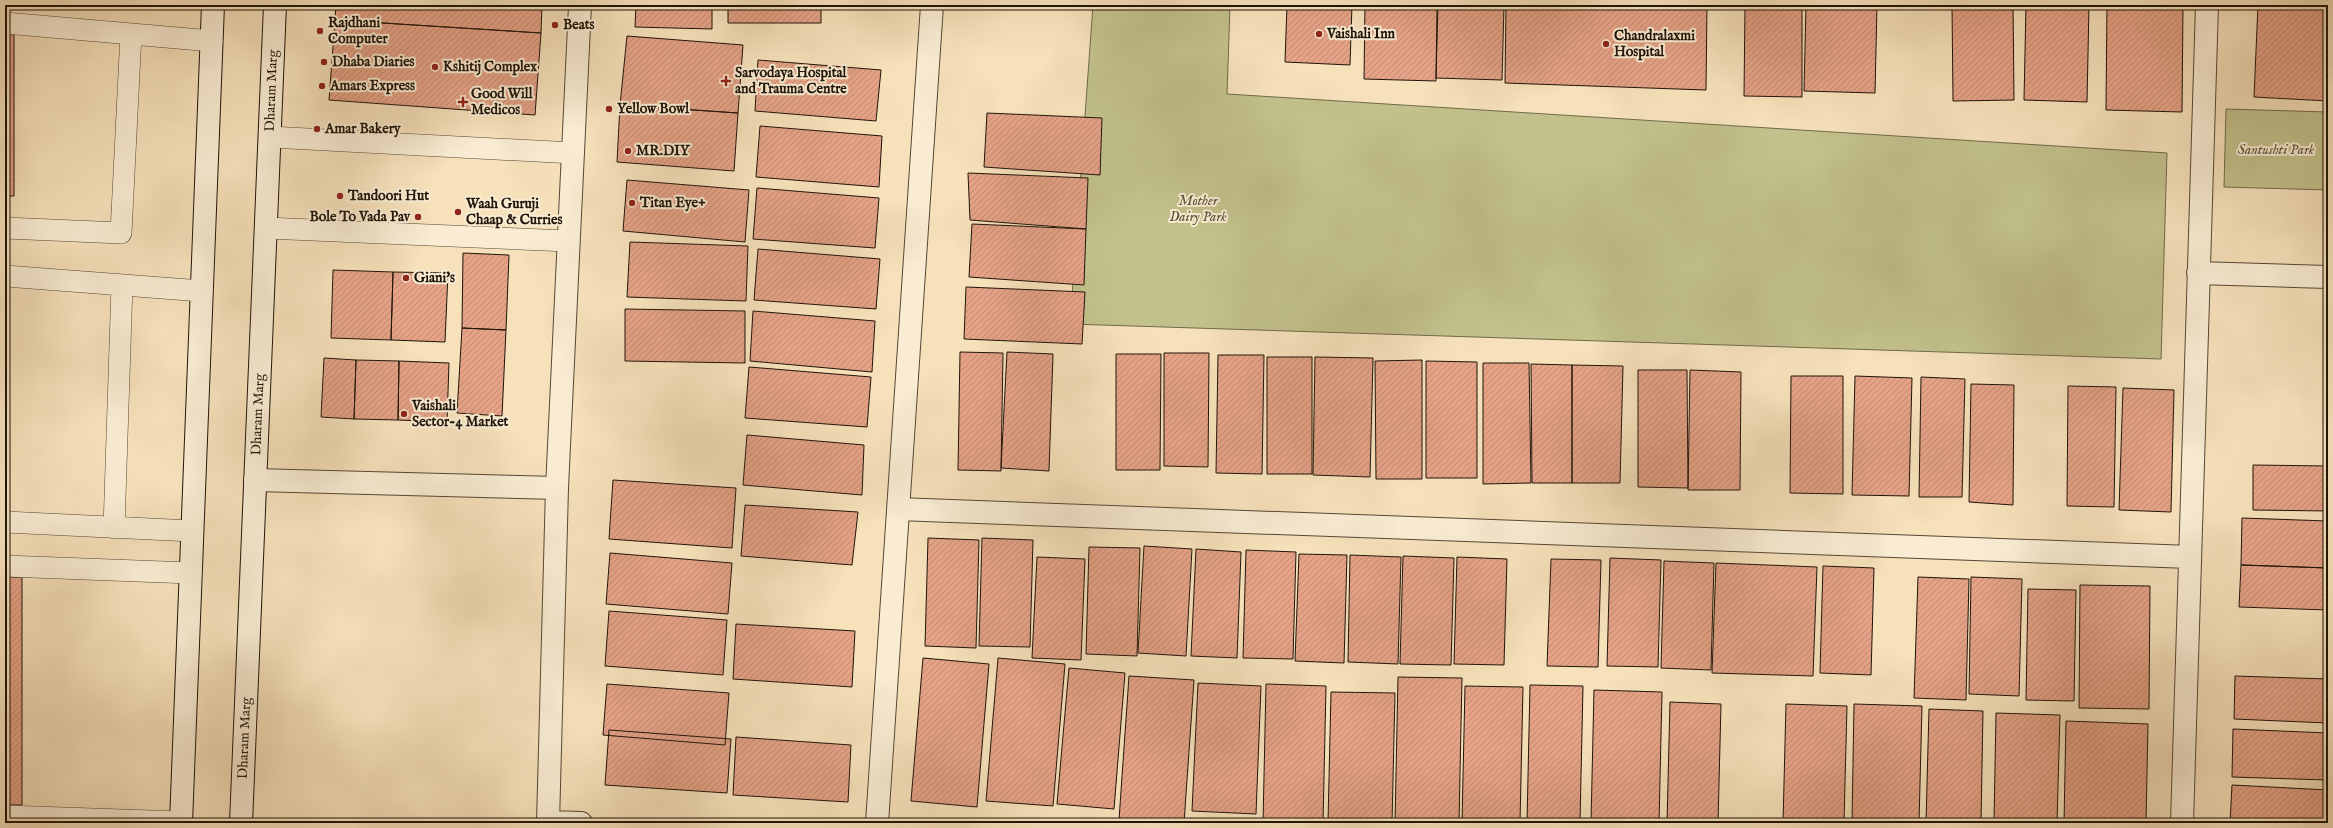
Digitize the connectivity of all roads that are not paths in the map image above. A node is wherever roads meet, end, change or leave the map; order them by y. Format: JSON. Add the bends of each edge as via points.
{"nodes":[{"id":1,"x":213,"y":5,"type":"edge"},
{"id":2,"x":275,"y":5,"type":"edge"},
{"id":3,"x":580,"y":5,"type":"edge"},
{"id":4,"x":932,"y":5,"type":"edge"},
{"id":5,"x":2207,"y":5,"type":"edge"},
{"id":6,"x":5,"y":23,"type":"edge"},
{"id":7,"x":131,"y":34,"type":"junction"},
{"id":8,"x":212,"y":41,"type":"junction"},
{"id":9,"x":270,"y":137,"type":"junction"},
{"id":10,"x":573,"y":153,"type":"junction"},
{"id":11,"x":5,"y":228,"type":"edge"},
{"id":12,"x":266,"y":228,"type":"junction"},
{"id":13,"x":568,"y":241,"type":"junction"},
{"id":14,"x":2198,"y":273,"type":"junction"},
{"id":15,"x":5,"y":276,"type":"edge"},
{"id":16,"x":2328,"y":277,"type":"edge"},
{"id":17,"x":122,"y":285,"type":"junction"},
{"id":18,"x":202,"y":291,"type":"junction"},
{"id":19,"x":255,"y":480,"type":"junction"},
{"id":20,"x":557,"y":488,"type":"junction"},
{"id":21,"x":898,"y":510,"type":"junction"},
{"id":22,"x":5,"y":522,"type":"edge"},
{"id":23,"x":114,"y":528,"type":"junction"},
{"id":24,"x":192,"y":531,"type":"junction"},
{"id":25,"x":2190,"y":557,"type":"junction"},
{"id":26,"x":5,"y":566,"type":"edge"},
{"id":27,"x":191,"y":572,"type":"junction"},
{"id":28,"x":5,"y":816,"type":"edge"},
{"id":29,"x":548,"y":822,"type":"edge"},
{"id":30,"x":181,"y":823,"type":"edge"},
{"id":31,"x":241,"y":823,"type":"edge"},
{"id":32,"x":581,"y":823,"type":"edge"},
{"id":33,"x":877,"y":823,"type":"edge"},
{"id":34,"x":2182,"y":823,"type":"edge"}],
"edges":[{"from":1,"to":8,"type":"street"},
{"from":2,"to":9,"type":"street","name":"Dharam Marg"},
{"from":3,"to":10,"type":"street"},
{"from":4,"to":21,"type":"street"},
{"from":5,"to":14,"type":"street"},
{"from":6,"to":7,"type":"lane"},
{"from":7,"to":8,"type":"lane"},
{"from":7,"to":11,"type":"lane","via":[[121,233]]},
{"from":8,"to":18,"type":"street"},
{"from":9,"to":10,"type":"lane"},
{"from":9,"to":12,"type":"street","name":"Dharam Marg"},
{"from":10,"to":13,"type":"street"},
{"from":12,"to":13,"type":"lane"},
{"from":12,"to":19,"type":"street","name":"Dharam Marg"},
{"from":13,"to":20,"type":"street"},
{"from":14,"to":16,"type":"street"},
{"from":14,"to":25,"type":"street"},
{"from":15,"to":17,"type":"lane"},
{"from":17,"to":18,"type":"lane"},
{"from":17,"to":23,"type":"lane"},
{"from":18,"to":24,"type":"street"},
{"from":19,"to":20,"type":"street"},
{"from":19,"to":31,"type":"street","name":"Dharam Marg"},
{"from":20,"to":29,"type":"street"},
{"from":21,"to":25,"type":"street"},
{"from":21,"to":33,"type":"street"},
{"from":22,"to":23,"type":"lane"},
{"from":23,"to":24,"type":"lane"},
{"from":24,"to":27,"type":"street"},
{"from":25,"to":34,"type":"street"},
{"from":26,"to":27,"type":"lane"},
{"from":27,"to":30,"type":"street"},
{"from":28,"to":30,"type":"lane"},
{"from":29,"to":32,"type":"street"}]}
